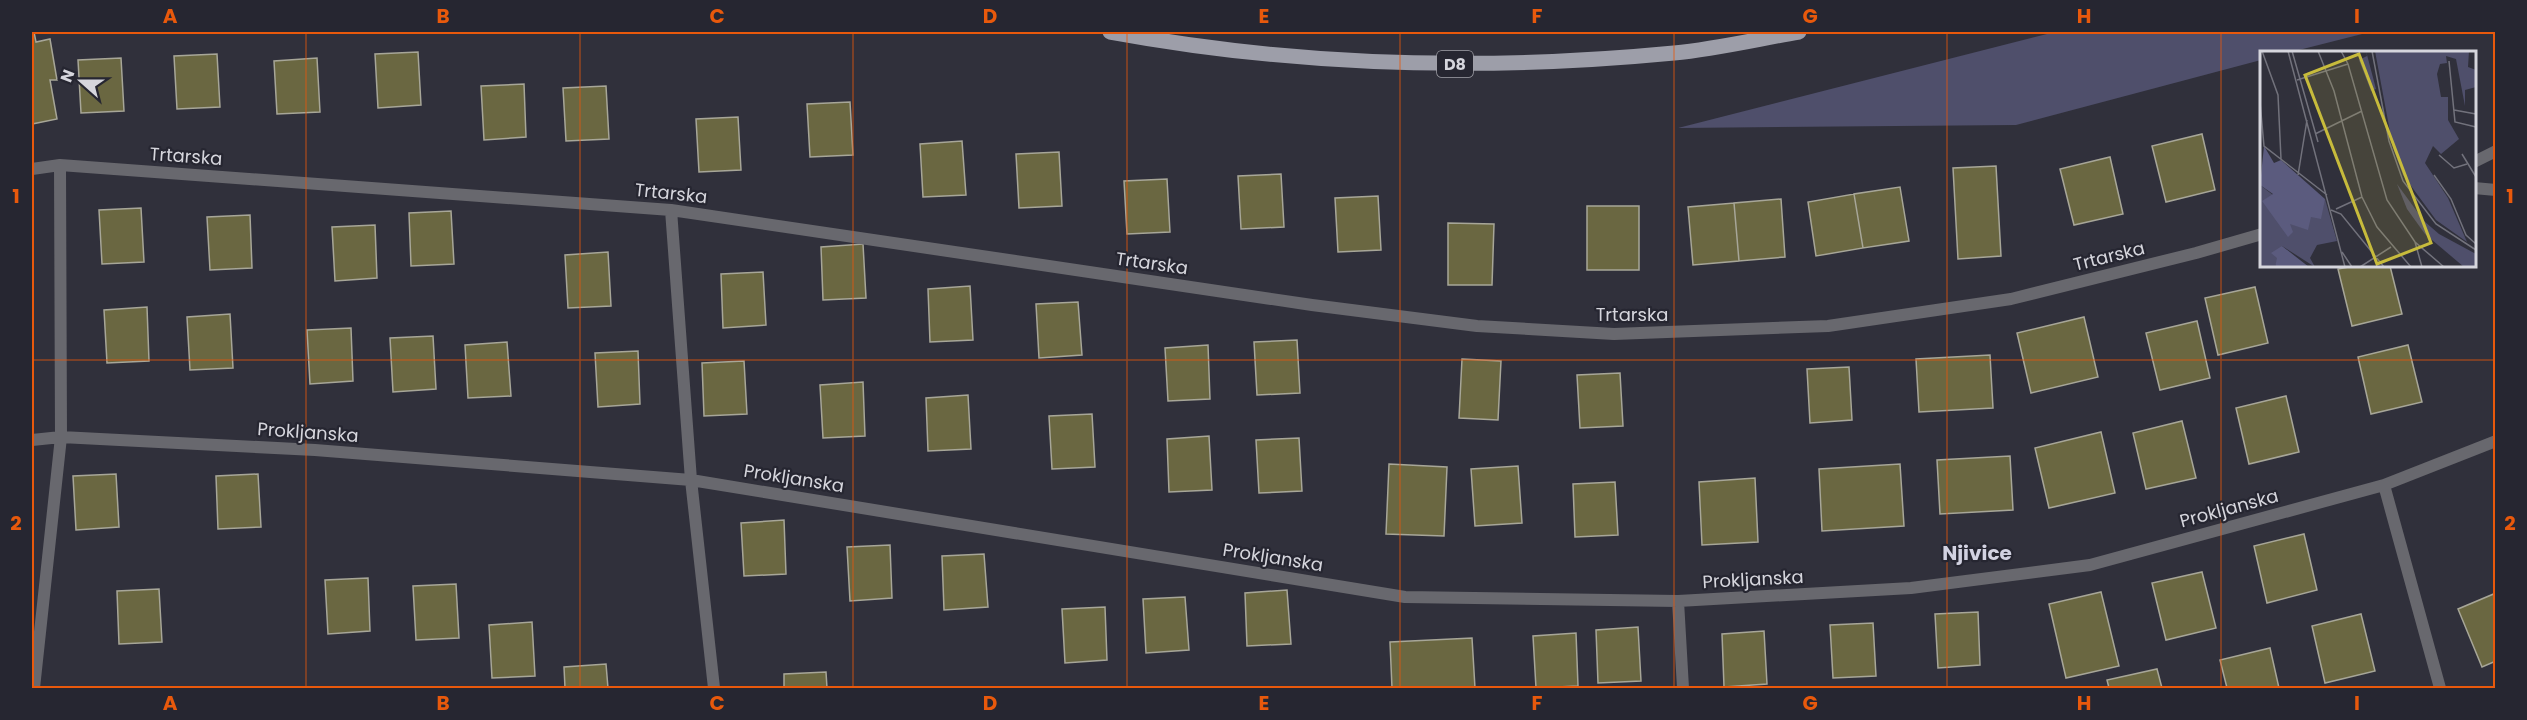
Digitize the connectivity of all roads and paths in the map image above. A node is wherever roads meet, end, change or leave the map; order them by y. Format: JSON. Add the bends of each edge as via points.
{"nodes":[{"id":1,"x":1110,"y":32,"type":"edge"},
{"id":2,"x":1799,"y":32,"type":"edge"},
{"id":3,"x":2496,"y":151,"type":"edge"},
{"id":4,"x":2476,"y":161,"type":"edge"},
{"id":5,"x":60,"y":165,"type":"junction"},
{"id":6,"x":32,"y":169,"type":"edge"},
{"id":7,"x":2476,"y":188,"type":"edge"},
{"id":8,"x":2496,"y":190,"type":"edge"},
{"id":9,"x":671,"y":210,"type":"junction"},
{"id":10,"x":2260,"y":235,"type":"edge"},
{"id":11,"x":61,"y":437,"type":"junction"},
{"id":12,"x":32,"y":440,"type":"edge"},
{"id":13,"x":2496,"y":441,"type":"edge"},
{"id":14,"x":691,"y":480,"type":"junction"},
{"id":15,"x":2384,"y":485,"type":"junction"},
{"id":16,"x":1678,"y":601,"type":"junction"},
{"id":17,"x":34,"y":688,"type":"edge"},
{"id":18,"x":714,"y":688,"type":"edge"},
{"id":19,"x":1683,"y":688,"type":"edge"},
{"id":20,"x":2440,"y":688,"type":"edge"}],
"edges":[{"from":1,"to":2,"type":"main road","number":"D8","via":[[1294,56],[1441,65],[1676,53]]},
{"from":3,"to":4,"type":"street"},
{"from":5,"to":6,"type":"street","name":"Trtarska"},
{"from":5,"to":9,"type":"street","name":"Trtarska"},
{"from":5,"to":11,"type":"street"},
{"from":7,"to":8,"type":"street"},
{"from":9,"to":10,"type":"street","name":"Trtarska","via":[[1477,326],[1614,334],[1828,326],[1999,301]]},
{"from":9,"to":14,"type":"street"},
{"from":11,"to":12,"type":"street","name":"Prokljanska"},
{"from":11,"to":14,"type":"street","name":"Prokljanska","via":[[315,450]]},
{"from":11,"to":17,"type":"street"},
{"from":13,"to":15,"type":"street","name":"Prokljanska"},
{"from":14,"to":16,"type":"street","name":"Prokljanska","via":[[1405,597]]},
{"from":14,"to":18,"type":"street"},
{"from":15,"to":16,"type":"street","name":"Prokljanska","via":[[2090,564],[1911,588]]},
{"from":15,"to":20,"type":"street"},
{"from":16,"to":19,"type":"street"}]}
